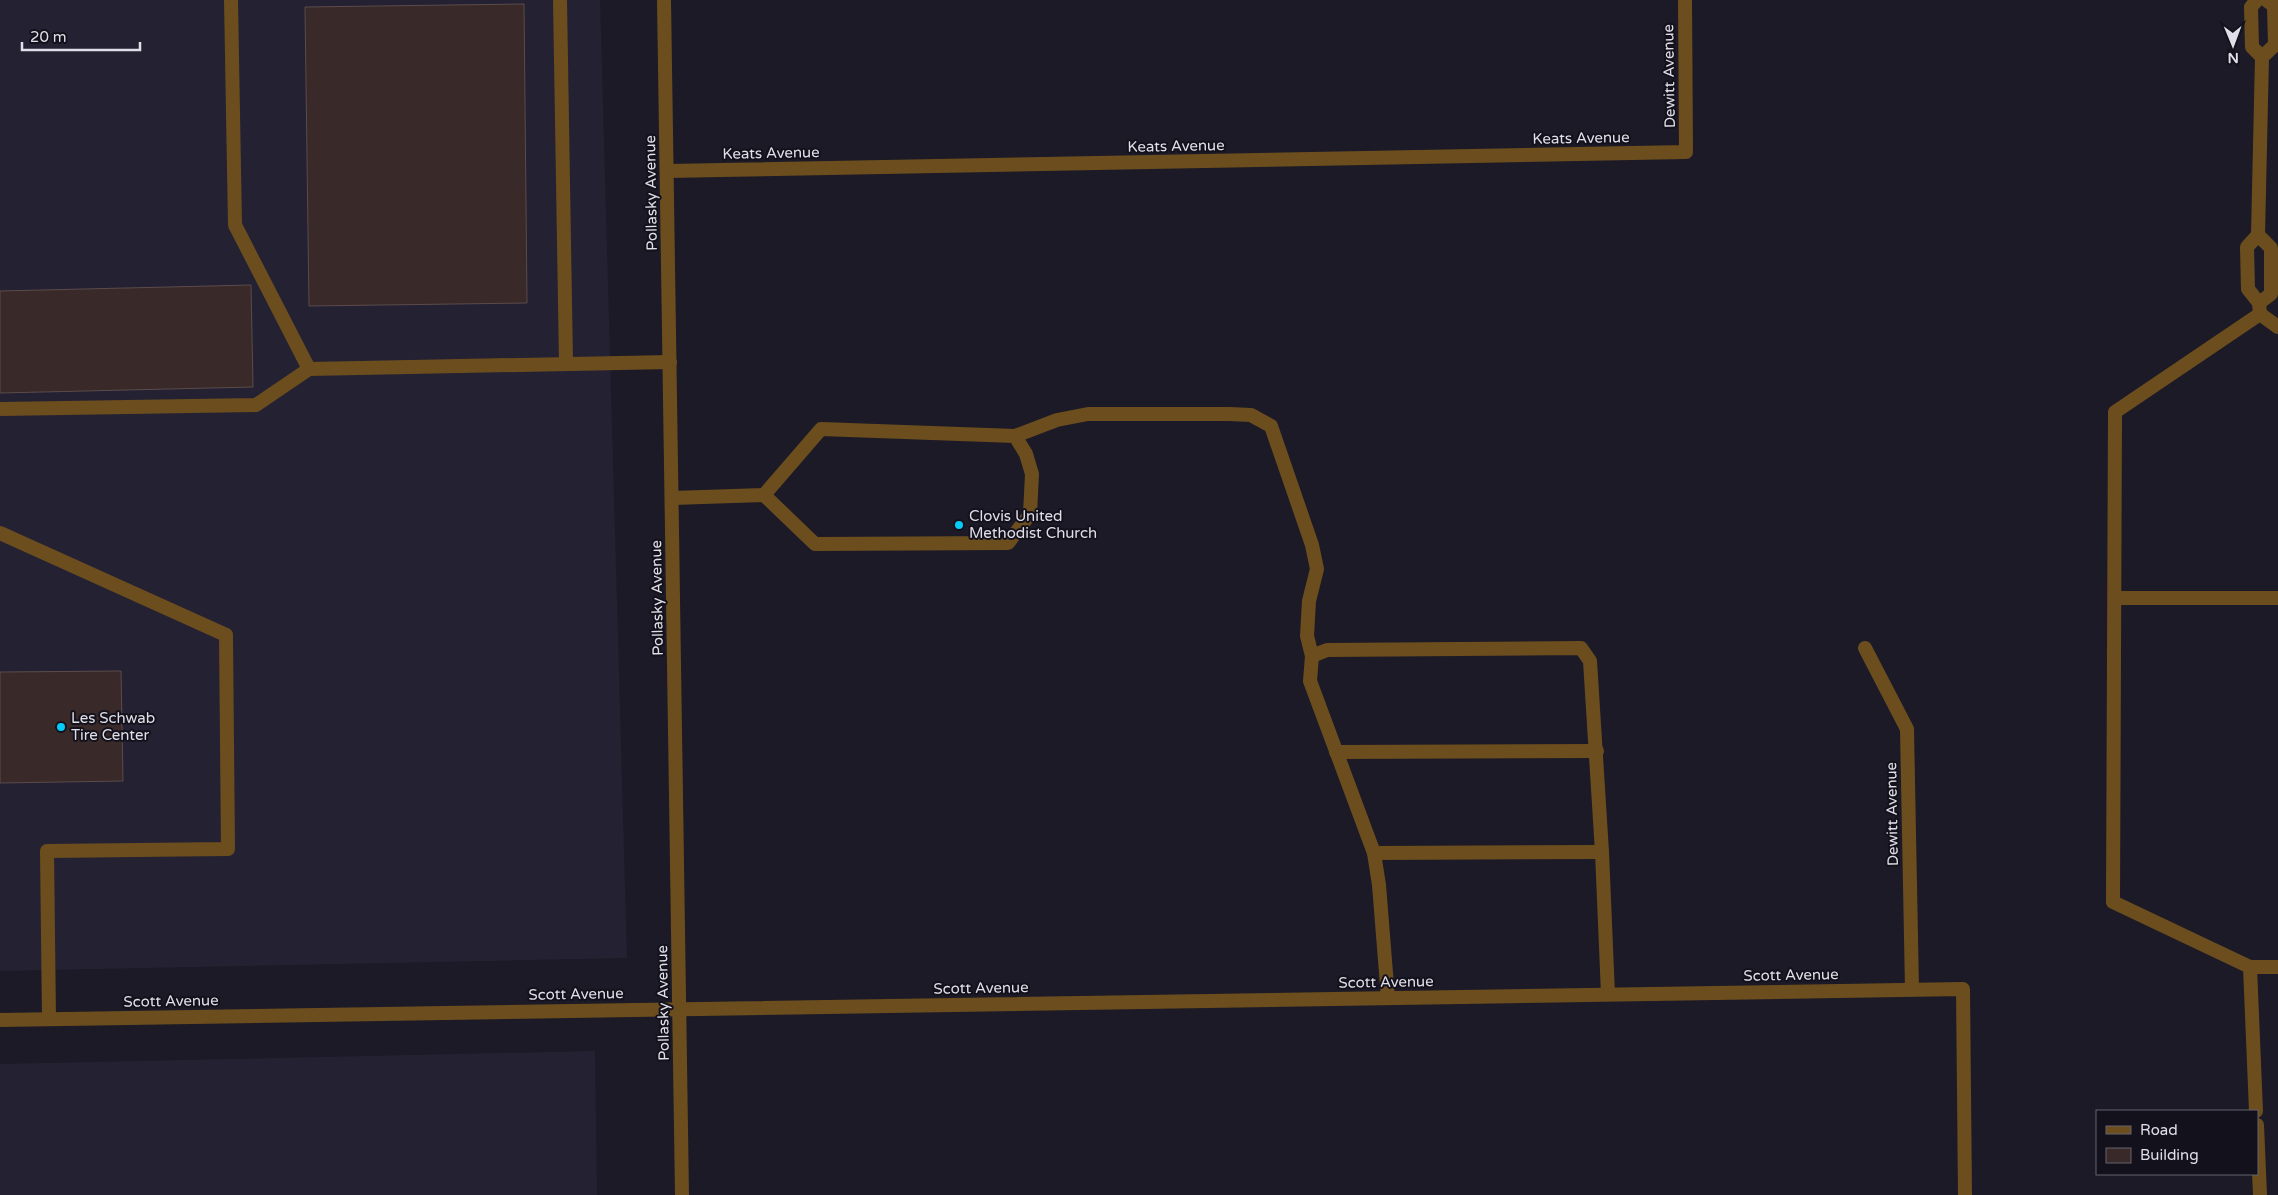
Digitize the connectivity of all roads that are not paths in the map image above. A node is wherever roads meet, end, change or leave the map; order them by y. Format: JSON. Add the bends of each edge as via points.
{"nodes":[{"id":1,"x":231,"y":0,"type":"edge"},
{"id":2,"x":560,"y":0,"type":"edge"},
{"id":3,"x":664,"y":0,"type":"edge"},
{"id":4,"x":1685,"y":0,"type":"edge"},
{"id":5,"x":2257,"y":0,"type":"edge"},
{"id":6,"x":2266,"y":0,"type":"edge"},
{"id":7,"x":2262,"y":56,"type":"junction"},
{"id":8,"x":1686,"y":152,"type":"joint"},
{"id":9,"x":667,"y":171,"type":"junction"},
{"id":10,"x":2258,"y":235,"type":"junction"},
{"id":11,"x":2260,"y":309,"type":"junction"},
{"id":12,"x":2278,"y":327,"type":"edge"},
{"id":13,"x":670,"y":362,"type":"junction"},
{"id":14,"x":566,"y":363,"type":"junction"},
{"id":15,"x":309,"y":369,"type":"junction"},
{"id":16,"x":0,"y":408,"type":"edge"},
{"id":17,"x":1016,"y":436,"type":"junction"},
{"id":18,"x":764,"y":495,"type":"junction"},
{"id":19,"x":672,"y":498,"type":"junction"},
{"id":20,"x":0,"y":533,"type":"edge"},
{"id":21,"x":2114,"y":598,"type":"junction"},
{"id":22,"x":2278,"y":598,"type":"edge"},
{"id":23,"x":1865,"y":648,"type":"dead end"},
{"id":24,"x":1312,"y":656,"type":"junction"},
{"id":25,"x":1596,"y":751,"type":"junction"},
{"id":26,"x":1336,"y":752,"type":"junction"},
{"id":27,"x":1602,"y":852,"type":"junction"},
{"id":28,"x":1374,"y":853,"type":"junction"},
{"id":29,"x":2250,"y":967,"type":"junction"},
{"id":30,"x":2278,"y":967,"type":"edge"},
{"id":31,"x":1912,"y":990,"type":"junction"},
{"id":32,"x":1608,"y":994,"type":"junction"},
{"id":33,"x":1388,"y":998,"type":"junction"},
{"id":34,"x":679,"y":1009,"type":"junction"},
{"id":35,"x":48,"y":1019,"type":"junction"},
{"id":36,"x":0,"y":1020,"type":"edge"},
{"id":37,"x":2256,"y":1110,"type":"edge"},
{"id":38,"x":2258,"y":1148,"type":"edge"},
{"id":39,"x":682,"y":1195,"type":"edge"},
{"id":40,"x":1965,"y":1195,"type":"edge"},
{"id":41,"x":2260,"y":1195,"type":"edge"}],
"edges":[{"from":1,"to":15,"type":"street","via":[[235,225]]},
{"from":2,"to":14,"type":"street"},
{"from":3,"to":9,"type":"street","name":"Pollasky Avenue"},
{"from":4,"to":8,"type":"street","name":"Dewitt Avenue"},
{"from":5,"to":7,"type":"street","via":[[2252,7],[2252,47]]},
{"from":6,"to":7,"type":"street","via":[[2274,6],[2275,45]]},
{"from":7,"to":10,"type":"street"},
{"from":8,"to":9,"type":"street","name":"Keats Avenue"},
{"from":9,"to":13,"type":"street","name":"Pollasky Avenue"},
{"from":10,"to":11,"type":"street","via":[[2247,247],[2248,289]]},
{"from":10,"to":11,"type":"street","via":[[2271,248],[2271,294]]},
{"from":11,"to":12,"type":"street"},
{"from":11,"to":21,"type":"street","via":[[2116,412]]},
{"from":13,"to":14,"type":"street"},
{"from":13,"to":19,"type":"street","name":"Pollasky Avenue"},
{"from":14,"to":15,"type":"street"},
{"from":15,"to":16,"type":"street","via":[[256,405]]},
{"from":17,"to":18,"type":"street","via":[[821,429]]},
{"from":17,"to":18,"type":"street","via":[[1032,474],[1030,514],[1008,543],[815,544]]},
{"from":17,"to":24,"type":"street","via":[[1057,420],[1088,414],[1251,415],[1271,426],[1312,545],[1316,569],[1309,601],[1307,636]]},
{"from":18,"to":19,"type":"street"},
{"from":19,"to":34,"type":"street","name":"Pollasky Avenue"},
{"from":20,"to":35,"type":"street","via":[[226,635],[228,849],[47,850]]},
{"from":21,"to":22,"type":"street"},
{"from":21,"to":29,"type":"street","via":[[2113,902]]},
{"from":23,"to":31,"type":"street","name":"Dewitt Avenue","via":[[1907,729]]},
{"from":24,"to":25,"type":"street","via":[[1327,650],[1581,648],[1590,661]]},
{"from":24,"to":26,"type":"street","via":[[1310,681]]},
{"from":25,"to":26,"type":"street"},
{"from":25,"to":27,"type":"street"},
{"from":26,"to":28,"type":"street"},
{"from":27,"to":28,"type":"street"},
{"from":27,"to":32,"type":"street"},
{"from":28,"to":33,"type":"street","via":[[1380,885]]},
{"from":29,"to":30,"type":"street"},
{"from":29,"to":37,"type":"street"},
{"from":31,"to":32,"type":"street","name":"Scott Avenue"},
{"from":31,"to":40,"type":"street","name":"Scott Avenue","via":[[1963,989]]},
{"from":32,"to":33,"type":"street","name":"Scott Avenue"},
{"from":33,"to":34,"type":"street","name":"Scott Avenue"},
{"from":34,"to":35,"type":"street","name":"Scott Avenue"},
{"from":34,"to":39,"type":"street","name":"Pollasky Avenue"},
{"from":35,"to":36,"type":"street","name":"Scott Avenue"},
{"from":38,"to":41,"type":"street"}]}
